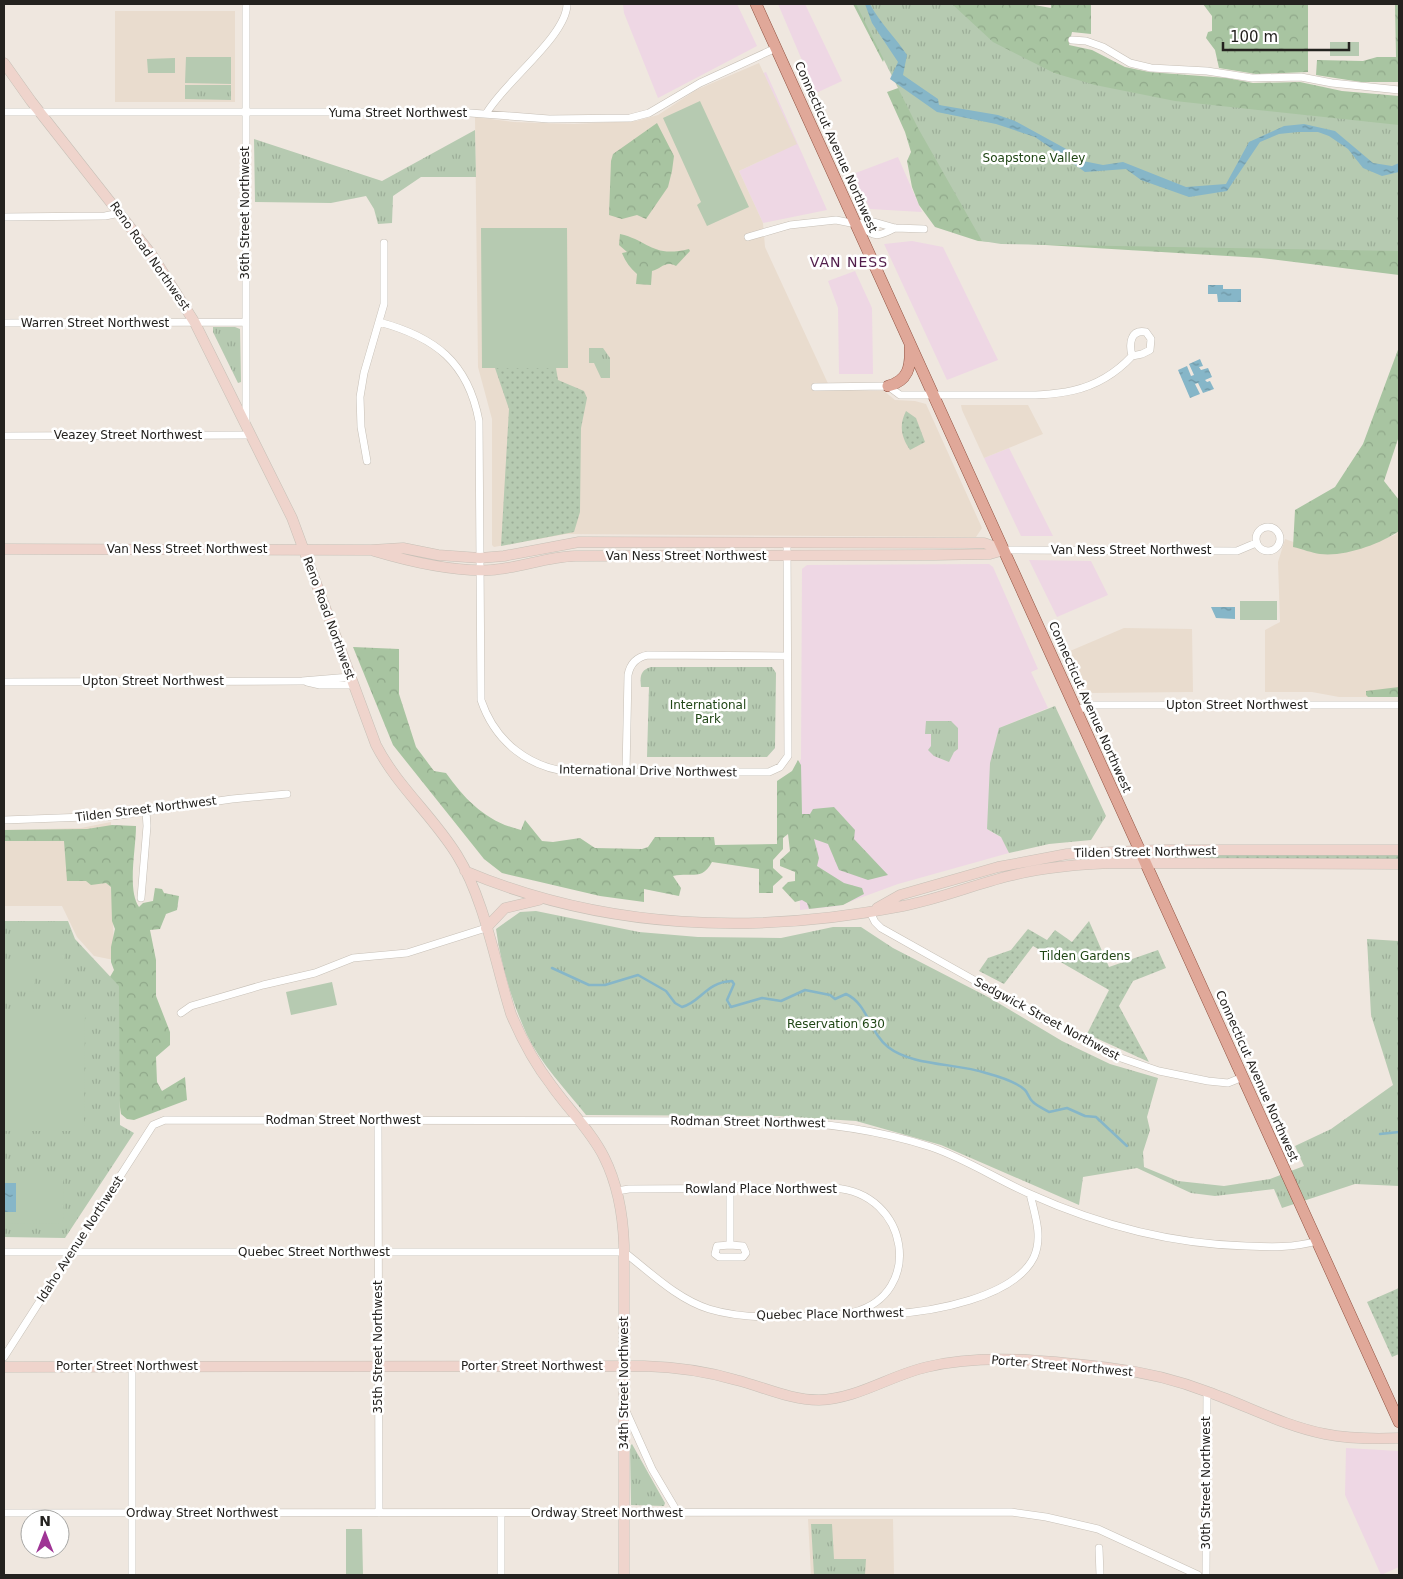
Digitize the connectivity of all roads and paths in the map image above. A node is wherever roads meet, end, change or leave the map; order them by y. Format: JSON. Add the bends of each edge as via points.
{"nodes":[{"id":1,"x":246,"y":4,"type":"edge"},
{"id":2,"x":567,"y":4,"type":"edge"},
{"id":3,"x":756,"y":4,"type":"edge"},
{"id":4,"x":1072,"y":40,"type":"dead end"},
{"id":5,"x":776,"y":48,"type":"junction"},
{"id":6,"x":4,"y":63,"type":"edge"},
{"id":7,"x":1399,"y":90,"type":"edge"},
{"id":8,"x":4,"y":112,"type":"edge"},
{"id":9,"x":40,"y":112,"type":"junction"},
{"id":10,"x":246,"y":112,"type":"junction"},
{"id":11,"x":486,"y":114,"type":"junction"},
{"id":12,"x":120,"y":213,"type":"junction"},
{"id":13,"x":4,"y":217,"type":"edge"},
{"id":14,"x":856,"y":224,"type":"junction"},
{"id":15,"x":895,"y":228,"type":"junction"},
{"id":16,"x":924,"y":229,"type":"dead end"},
{"id":17,"x":748,"y":237,"type":"dead end"},
{"id":18,"x":384,"y":243,"type":"dead end"},
{"id":19,"x":195,"y":322,"type":"junction"},
{"id":20,"x":245,"y":322,"type":"junction"},
{"id":21,"x":379,"y":322,"type":"junction"},
{"id":22,"x":4,"y":323,"type":"edge"},
{"id":23,"x":910,"y":344,"type":"junction"},
{"id":24,"x":1132,"y":356,"type":"dead end"},
{"id":25,"x":888,"y":386,"type":"junction"},
{"id":26,"x":815,"y":388,"type":"dead end"},
{"id":27,"x":934,"y":395,"type":"junction"},
{"id":28,"x":246,"y":423,"type":"junction"},
{"id":29,"x":251,"y":435,"type":"junction"},
{"id":30,"x":4,"y":436,"type":"edge"},
{"id":31,"x":367,"y":461,"type":"dead end"},
{"id":32,"x":787,"y":543,"type":"junction"},
{"id":33,"x":1256,"y":543,"type":"dead end"},
{"id":34,"x":4,"y":549,"type":"edge"},
{"id":35,"x":304,"y":550,"type":"junction"},
{"id":36,"x":371,"y":550,"type":"junction"},
{"id":37,"x":1004,"y":550,"type":"junction"},
{"id":38,"x":787,"y":556,"type":"junction"},
{"id":39,"x":480,"y":558,"type":"junction"},
{"id":40,"x":480,"y":569,"type":"junction"},
{"id":41,"x":788,"y":656,"type":"junction"},
{"id":42,"x":351,"y":681,"type":"junction"},
{"id":43,"x":4,"y":682,"type":"edge"},
{"id":44,"x":1399,"y":705,"type":"edge"},
{"id":45,"x":1076,"y":710,"type":"junction"},
{"id":46,"x":626,"y":772,"type":"junction"},
{"id":47,"x":287,"y":794,"type":"dead end"},
{"id":48,"x":146,"y":811,"type":"junction"},
{"id":49,"x":4,"y":820,"type":"edge"},
{"id":50,"x":1140,"y":850,"type":"junction"},
{"id":51,"x":1399,"y":850,"type":"edge"},
{"id":52,"x":1015,"y":862,"type":"junction"},
{"id":53,"x":1147,"y":864,"type":"junction"},
{"id":54,"x":1399,"y":864,"type":"edge"},
{"id":55,"x":465,"y":871,"type":"junction"},
{"id":56,"x":1018,"y":874,"type":"junction"},
{"id":57,"x":141,"y":898,"type":"dead end"},
{"id":58,"x":543,"y":899,"type":"junction"},
{"id":59,"x":870,"y":912,"type":"junction"},
{"id":60,"x":486,"y":928,"type":"junction"},
{"id":61,"x":181,"y":1013,"type":"dead end"},
{"id":62,"x":1243,"y":1077,"type":"junction"},
{"id":63,"x":378,"y":1120,"type":"junction"},
{"id":64,"x":580,"y":1120,"type":"junction"},
{"id":65,"x":157,"y":1122,"type":"joint"},
{"id":66,"x":730,"y":1188,"type":"junction"},
{"id":67,"x":617,"y":1191,"type":"junction"},
{"id":68,"x":1030,"y":1194,"type":"junction"},
{"id":69,"x":1317,"y":1241,"type":"junction"},
{"id":70,"x":730,"y":1245,"type":"dead end"},
{"id":71,"x":4,"y":1252,"type":"edge"},
{"id":72,"x":71,"y":1252,"type":"junction"},
{"id":73,"x":378,"y":1252,"type":"junction"},
{"id":74,"x":624,"y":1252,"type":"junction"},
{"id":75,"x":846,"y":1314,"type":"junction"},
{"id":76,"x":4,"y":1357,"type":"edge"},
{"id":77,"x":4,"y":1366,"type":"edge"},
{"id":78,"x":132,"y":1366,"type":"junction"},
{"id":79,"x":378,"y":1366,"type":"junction"},
{"id":80,"x":624,"y":1366,"type":"junction"},
{"id":81,"x":1207,"y":1391,"type":"junction"},
{"id":82,"x":625,"y":1410,"type":"junction"},
{"id":83,"x":1399,"y":1422,"type":"edge"},
{"id":84,"x":1399,"y":1438,"type":"edge"},
{"id":85,"x":4,"y":1513,"type":"edge"},
{"id":86,"x":132,"y":1513,"type":"junction"},
{"id":87,"x":379,"y":1513,"type":"junction"},
{"id":88,"x":501,"y":1513,"type":"junction"},
{"id":89,"x":624,"y":1513,"type":"junction"},
{"id":90,"x":678,"y":1513,"type":"junction"},
{"id":91,"x":1099,"y":1548,"type":"dead end"},
{"id":92,"x":132,"y":1575,"type":"edge"},
{"id":93,"x":501,"y":1575,"type":"edge"},
{"id":94,"x":624,"y":1575,"type":"edge"},
{"id":95,"x":1100,"y":1575,"type":"edge"},
{"id":96,"x":1198,"y":1575,"type":"edge"},
{"id":97,"x":1206,"y":1575,"type":"edge"}],
"edges":[{"from":1,"to":10,"type":"street","name":"36th Street Northwest"},
{"from":2,"to":11,"type":"street","via":[[559,29],[502,91]]},
{"from":3,"to":5,"type":"main road","name":"Connecticut Avenue Northwest"},
{"from":4,"to":7,"type":"street","via":[[1103,47],[1130,62],[1151,68],[1207,71],[1252,78],[1301,77]]},
{"from":5,"to":11,"type":"street","name":"Yuma Street Northwest","via":[[700,83],[642,115],[622,119],[549,119]]},
{"from":5,"to":14,"type":"main road","name":"Connecticut Avenue Northwest"},
{"from":6,"to":9,"type":"main road","name":"Reno Road Northwest"},
{"from":8,"to":9,"type":"street","name":"Yuma Street Northwest"},
{"from":9,"to":10,"type":"street","name":"Yuma Street Northwest"},
{"from":9,"to":12,"type":"main road","name":"Reno Road Northwest"},
{"from":10,"to":11,"type":"street","name":"Yuma Street Northwest"},
{"from":10,"to":20,"type":"street","name":"36th Street Northwest"},
{"from":12,"to":13,"type":"street"},
{"from":12,"to":19,"type":"main road","name":"Reno Road Northwest","via":[[168,278]]},
{"from":14,"to":15,"type":"street","via":[[881,223]]},
{"from":14,"to":15,"type":"street","via":[[873,236]]},
{"from":14,"to":17,"type":"street","via":[[836,220],[790,225]]},
{"from":14,"to":23,"type":"main road","name":"Connecticut Avenue Northwest"},
{"from":15,"to":16,"type":"street"},
{"from":18,"to":21,"type":"street","via":[[384,304]]},
{"from":19,"to":20,"type":"street","name":"Warren Street Northwest"},
{"from":19,"to":22,"type":"street","name":"Warren Street Northwest"},
{"from":19,"to":28,"type":"main road","name":"Reno Road Northwest"},
{"from":20,"to":28,"type":"street","name":"36th Street Northwest"},
{"from":21,"to":31,"type":"street","via":[[360,397]]},
{"from":21,"to":39,"type":"street","name":"International Drive Northwest","via":[[411,332],[435,345],[459,369],[472,395],[479,421]]},
{"from":23,"to":25,"type":"main road","via":[[908,373],[900,382]]},
{"from":23,"to":27,"type":"main road","name":"Connecticut Avenue Northwest"},
{"from":24,"to":27,"type":"street","via":[[1110,376],[1073,392],[1047,396]]},
{"from":25,"to":26,"type":"street"},
{"from":25,"to":27,"type":"street","via":[[900,395]]},
{"from":27,"to":37,"type":"main road","name":"Connecticut Avenue Northwest"},
{"from":28,"to":29,"type":"main road","name":"Reno Road Northwest"},
{"from":29,"to":30,"type":"street","name":"Veazey Street Northwest"},
{"from":29,"to":35,"type":"main road","name":"Reno Road Northwest","via":[[286,502]]},
{"from":32,"to":37,"type":"main road","name":"Van Ness Street Northwest","via":[[984,543]]},
{"from":32,"to":38,"type":"street","name":"International Drive Northwest"},
{"from":32,"to":39,"type":"main road","name":"Van Ness Street Northwest","via":[[579,542]]},
{"from":33,"to":37,"type":"street","name":"Van Ness Street Northwest","via":[[1238,550]]},
{"from":34,"to":35,"type":"main road","name":"Van Ness Street Northwest"},
{"from":35,"to":36,"type":"main road","name":"Van Ness Street Northwest"},
{"from":35,"to":42,"type":"main road","name":"Reno Road Northwest"},
{"from":36,"to":39,"type":"main road","name":"Van Ness Street Northwest","via":[[403,548]]},
{"from":36,"to":40,"type":"main road","name":"Van Ness Street Northwest","via":[[427,563]]},
{"from":37,"to":38,"type":"main road","name":"Van Ness Street Northwest","via":[[981,555]]},
{"from":37,"to":45,"type":"main road","name":"Connecticut Avenue Northwest"},
{"from":38,"to":40,"type":"main road","name":"Van Ness Street Northwest","via":[[560,556]]},
{"from":38,"to":41,"type":"street","name":"International Drive Northwest"},
{"from":39,"to":40,"type":"street","name":"International Drive Northwest"},
{"from":40,"to":46,"type":"street","name":"International Drive Northwest","via":[[480,694],[494,729],[519,753],[548,768],[573,772]]},
{"from":41,"to":46,"type":"street","via":[[648,655],[640,658],[632,664],[628,675]]},
{"from":41,"to":46,"type":"street","name":"International Drive Northwest","via":[[788,756],[776,769],[769,772]]},
{"from":42,"to":43,"type":"street","name":"Upton Street Northwest","via":[[320,685],[302,681]]},
{"from":42,"to":55,"type":"main road","name":"Reno Road Northwest","via":[[381,753],[443,834]]},
{"from":44,"to":45,"type":"street","name":"Upton Street Northwest","via":[[1095,705]]},
{"from":45,"to":50,"type":"main road","name":"Connecticut Avenue Northwest"},
{"from":47,"to":48,"type":"street","name":"Tilden Street Northwest","via":[[232,798]]},
{"from":48,"to":49,"type":"street","name":"Tilden Street Northwest","via":[[83,818]]},
{"from":48,"to":57,"type":"street"},
{"from":50,"to":51,"type":"main road","name":"Tilden Street Northwest"},
{"from":50,"to":52,"type":"main road","name":"Tilden Street Northwest","via":[[1079,853]]},
{"from":50,"to":53,"type":"main road","name":"Connecticut Avenue Northwest"},
{"from":52,"to":56,"type":"main road"},
{"from":52,"to":59,"type":"main road","name":"Tilden Street Northwest","via":[[900,895]]},
{"from":53,"to":54,"type":"main road","name":"Tilden Street Northwest"},
{"from":53,"to":56,"type":"main road","name":"Tilden Street Northwest","via":[[1082,864]]},
{"from":53,"to":62,"type":"main road","name":"Connecticut Avenue Northwest"},
{"from":55,"to":58,"type":"main road","name":"Tilden Street Northwest"},
{"from":55,"to":60,"type":"main road","name":"Reno Road Northwest"},
{"from":56,"to":59,"type":"main road","name":"Tilden Street Northwest","via":[[923,902]]},
{"from":58,"to":59,"type":"main road","name":"Tilden Street Northwest","via":[[628,916],[706,924],[799,922]]},
{"from":58,"to":60,"type":"main road","via":[[505,908]]},
{"from":59,"to":62,"type":"street","name":"Sedgwick Street Northwest","via":[[881,928],[1108,1053],[1203,1081],[1228,1083]]},
{"from":60,"to":61,"type":"street","via":[[407,953],[353,958],[315,973],[191,1006]]},
{"from":60,"to":64,"type":"main road","name":"Reno Road Northwest","via":[[511,1014],[520,1033],[540,1070]]},
{"from":62,"to":69,"type":"main road","name":"Connecticut Avenue Northwest"},
{"from":63,"to":64,"type":"street","name":"Rodman Street Northwest"},
{"from":63,"to":65,"type":"street","name":"Rodman Street Northwest"},
{"from":63,"to":73,"type":"street","name":"35th Street Northwest"},
{"from":64,"to":67,"type":"main road","name":"Reno Road Northwest","via":[[603,1156]]},
{"from":64,"to":68,"type":"street","name":"Rodman Street Northwest","via":[[772,1121],[848,1126],[945,1152]]},
{"from":65,"to":72,"type":"street","name":"Idaho Avenue Northwest"},
{"from":66,"to":67,"type":"street","name":"Rowland Place Northwest","via":[[629,1188]]},
{"from":66,"to":70,"type":"street"},
{"from":66,"to":75,"type":"street","name":"Rowland Place Northwest","via":[[839,1188],[866,1196],[884,1210],[894,1225],[899,1243],[899,1262],[894,1277],[879,1299],[866,1308]]},
{"from":67,"to":74,"type":"main road","name":"34th Street Northwest","via":[[623,1219]]},
{"from":68,"to":69,"type":"street","name":"Rodman Street Northwest","via":[[1108,1224],[1175,1240],[1257,1247],[1296,1246]]},
{"from":68,"to":75,"type":"street","name":"Quebec Place Northwest","via":[[1037,1226],[1036,1248],[1029,1265],[1010,1283],[972,1298],[920,1311],[884,1315]]},
{"from":69,"to":83,"type":"main road","name":"Connecticut Avenue Northwest"},
{"from":71,"to":72,"type":"street","name":"Quebec Street Northwest"},
{"from":72,"to":73,"type":"street","name":"Quebec Street Northwest"},
{"from":72,"to":76,"type":"street","name":"Idaho Avenue Northwest"},
{"from":73,"to":74,"type":"street","name":"Quebec Street Northwest"},
{"from":73,"to":79,"type":"street","name":"35th Street Northwest"},
{"from":74,"to":75,"type":"street","name":"Quebec Place Northwest","via":[[678,1294],[712,1310],[806,1317]]},
{"from":74,"to":80,"type":"main road","name":"34th Street Northwest"},
{"from":77,"to":78,"type":"main road","name":"Porter Street Northwest"},
{"from":78,"to":79,"type":"main road","name":"Porter Street Northwest"},
{"from":78,"to":86,"type":"street"},
{"from":79,"to":80,"type":"main road","name":"Porter Street Northwest"},
{"from":79,"to":87,"type":"street","name":"35th Street Northwest"},
{"from":80,"to":81,"type":"main road","name":"Porter Street Northwest","via":[[698,1371],[735,1379],[784,1396],[807,1399],[847,1395],[934,1365],[992,1360],[1130,1371]]},
{"from":80,"to":82,"type":"main road","name":"34th Street Northwest"},
{"from":81,"to":84,"type":"main road","name":"Porter Street Northwest","via":[[1266,1416],[1316,1432],[1356,1438]]},
{"from":81,"to":97,"type":"street","name":"30th Street Northwest"},
{"from":82,"to":89,"type":"main road","name":"34th Street Northwest"},
{"from":82,"to":90,"type":"street","via":[[652,1469]]},
{"from":85,"to":86,"type":"street","name":"Ordway Street Northwest"},
{"from":86,"to":87,"type":"street","name":"Ordway Street Northwest"},
{"from":86,"to":92,"type":"street"},
{"from":87,"to":88,"type":"street","name":"Ordway Street Northwest"},
{"from":88,"to":89,"type":"street","name":"Ordway Street Northwest"},
{"from":88,"to":93,"type":"street"},
{"from":89,"to":90,"type":"street","name":"Ordway Street Northwest"},
{"from":89,"to":94,"type":"main road","name":"34th Street Northwest"},
{"from":90,"to":96,"type":"street","name":"Ordway Street Northwest","via":[[1035,1514],[1105,1532]]},
{"from":91,"to":95,"type":"street"}]}
